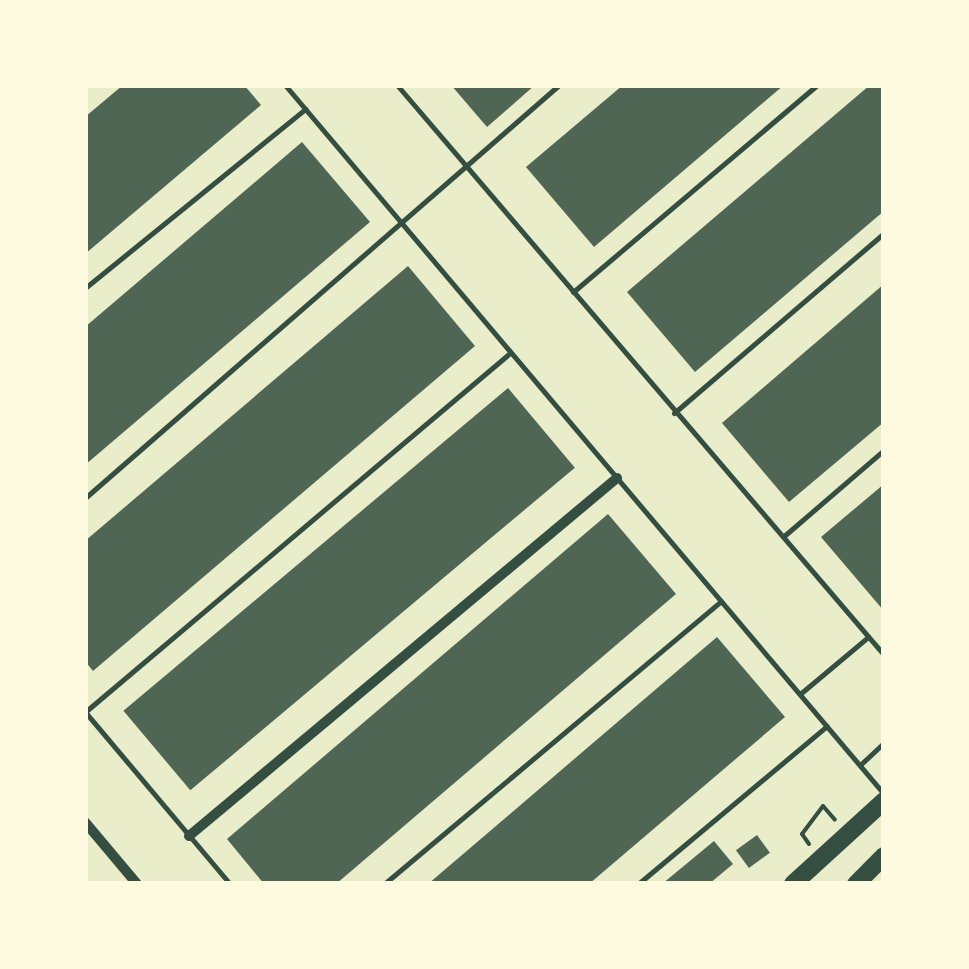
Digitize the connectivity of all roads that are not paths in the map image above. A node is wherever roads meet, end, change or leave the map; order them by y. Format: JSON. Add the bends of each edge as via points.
{"nodes":[{"id":1,"x":285,"y":85,"type":"edge"},
{"id":2,"x":397,"y":85,"type":"edge"},
{"id":3,"x":559,"y":85,"type":"edge"},
{"id":4,"x":817,"y":85,"type":"edge"},
{"id":5,"x":305,"y":109,"type":"junction"},
{"id":6,"x":464,"y":165,"type":"junction"},
{"id":7,"x":404,"y":226,"type":"junction"},
{"id":8,"x":884,"y":233,"type":"edge"},
{"id":9,"x":85,"y":288,"type":"edge"},
{"id":10,"x":573,"y":292,"type":"junction"},
{"id":11,"x":511,"y":352,"type":"junction"},
{"id":12,"x":674,"y":413,"type":"junction"},
{"id":13,"x":884,"y":450,"type":"edge"},
{"id":14,"x":617,"y":478,"type":"junction"},
{"id":15,"x":85,"y":498,"type":"edge"},
{"id":16,"x":784,"y":536,"type":"junction"},
{"id":17,"x":721,"y":601,"type":"junction"},
{"id":18,"x":868,"y":636,"type":"junction"},
{"id":19,"x":884,"y":655,"type":"edge"},
{"id":20,"x":800,"y":694,"type":"junction"},
{"id":21,"x":827,"y":726,"type":"junction"},
{"id":22,"x":884,"y":743,"type":"edge"},
{"id":23,"x":860,"y":765,"type":"junction"},
{"id":24,"x":884,"y":798,"type":"edge"},
{"id":25,"x":85,"y":822,"type":"edge"},
{"id":26,"x":190,"y":836,"type":"junction"},
{"id":27,"x":884,"y":856,"type":"edge"},
{"id":28,"x":136,"y":884,"type":"edge"},
{"id":29,"x":230,"y":884,"type":"edge"},
{"id":30,"x":384,"y":884,"type":"edge"},
{"id":31,"x":638,"y":884,"type":"edge"},
{"id":32,"x":793,"y":884,"type":"edge"},
{"id":33,"x":856,"y":884,"type":"edge"}],
"edges":[{"from":1,"to":5,"type":"lane"},
{"from":2,"to":6,"type":"lane"},
{"from":3,"to":6,"type":"lane"},
{"from":4,"to":10,"type":"lane"},
{"from":5,"to":7,"type":"lane"},
{"from":5,"to":9,"type":"lane"},
{"from":6,"to":7,"type":"lane"},
{"from":6,"to":10,"type":"lane"},
{"from":7,"to":11,"type":"lane"},
{"from":7,"to":15,"type":"lane"},
{"from":8,"to":12,"type":"lane"},
{"from":10,"to":12,"type":"lane"},
{"from":11,"to":14,"type":"lane"},
{"from":11,"to":26,"type":"lane","via":[[85,712]]},
{"from":12,"to":16,"type":"lane"},
{"from":13,"to":16,"type":"lane"},
{"from":14,"to":17,"type":"lane"},
{"from":14,"to":26,"type":"street"},
{"from":16,"to":18,"type":"lane"},
{"from":17,"to":20,"type":"lane"},
{"from":17,"to":30,"type":"lane"},
{"from":18,"to":19,"type":"lane"},
{"from":18,"to":20,"type":"lane"},
{"from":20,"to":21,"type":"lane"},
{"from":21,"to":23,"type":"lane"},
{"from":21,"to":31,"type":"lane"},
{"from":22,"to":23,"type":"lane"},
{"from":23,"to":24,"type":"lane"},
{"from":24,"to":32,"type":"main road"},
{"from":25,"to":28,"type":"street"},
{"from":26,"to":29,"type":"lane"},
{"from":27,"to":33,"type":"main road"}]}
